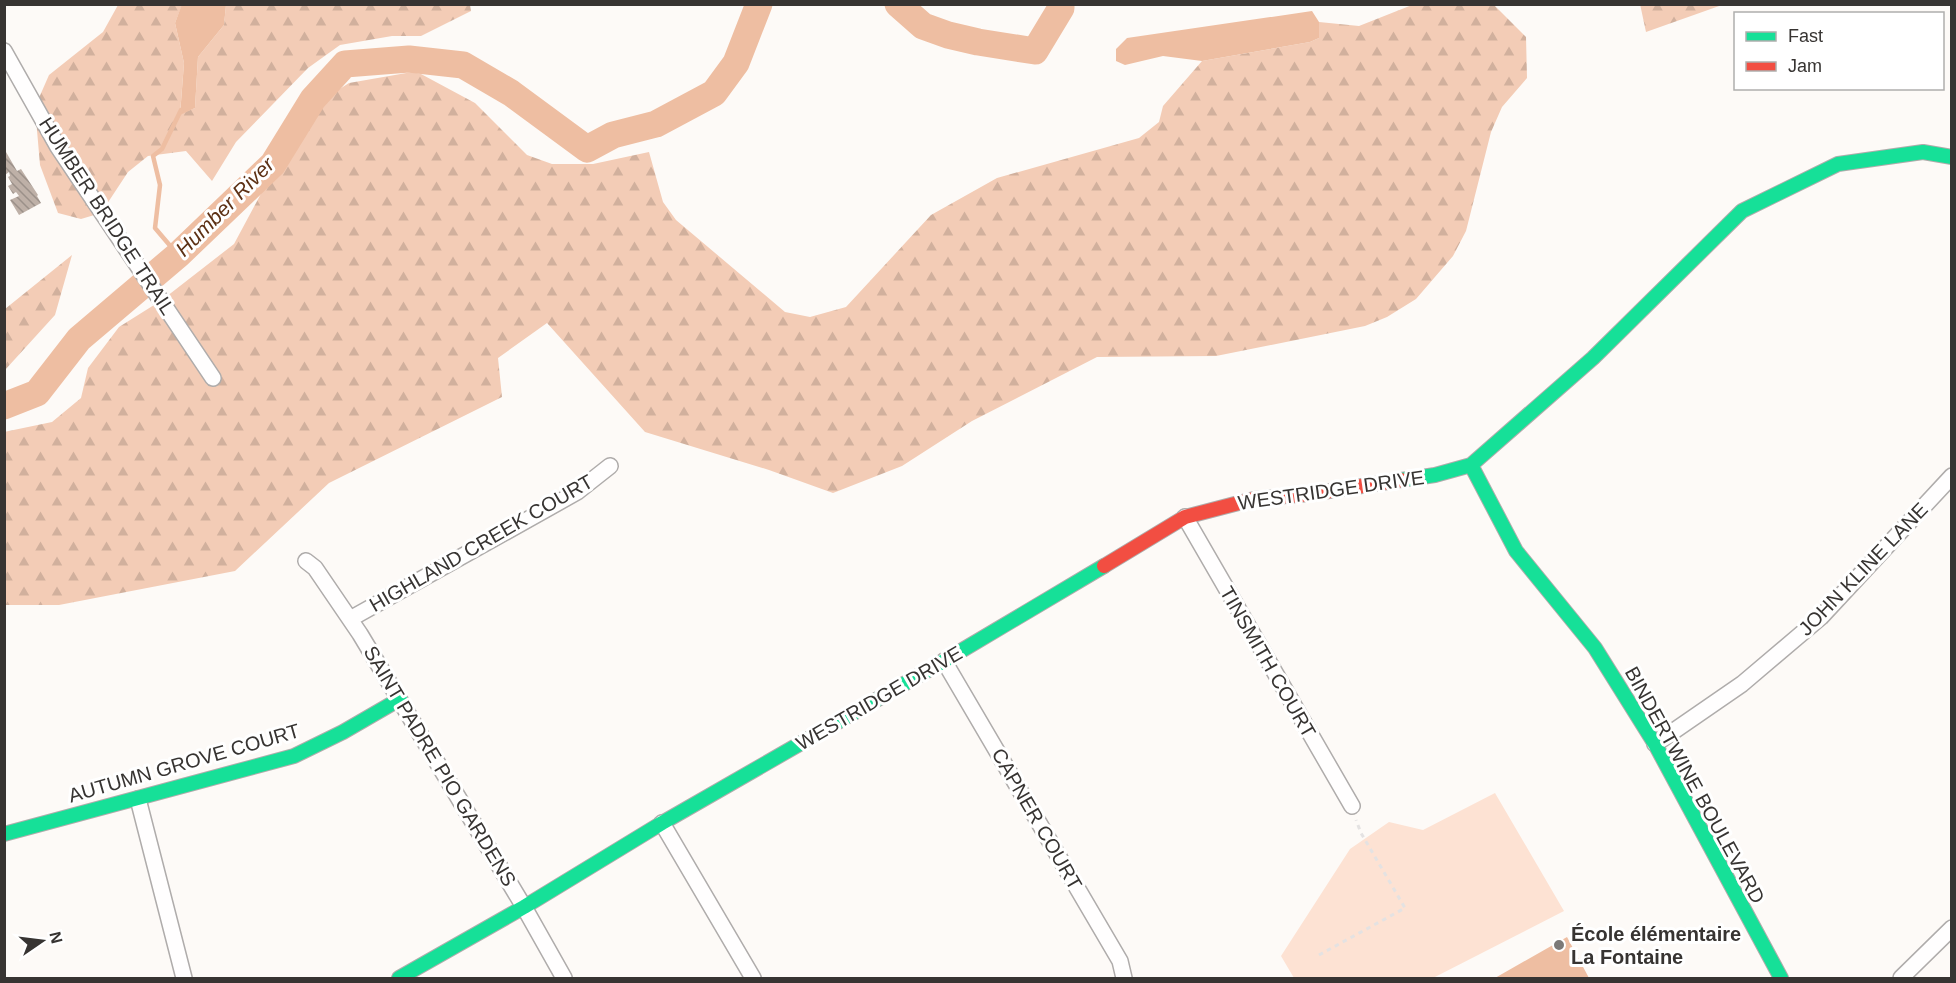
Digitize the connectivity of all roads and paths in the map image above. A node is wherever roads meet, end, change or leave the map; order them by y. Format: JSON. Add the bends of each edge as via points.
{"nodes":[{"id":1,"x":4,"y":51,"type":"edge"},
{"id":2,"x":1952,"y":157,"type":"edge"},
{"id":3,"x":213,"y":378,"type":"dead end"},
{"id":4,"x":1472,"y":465,"type":"junction"},
{"id":5,"x":610,"y":466,"type":"dead end"},
{"id":6,"x":1952,"y":476,"type":"edge"},
{"id":7,"x":1185,"y":518,"type":"junction"},
{"id":8,"x":306,"y":561,"type":"dead end"},
{"id":9,"x":350,"y":619,"type":"junction"},
{"id":10,"x":944,"y":661,"type":"junction"},
{"id":11,"x":400,"y":699,"type":"junction"},
{"id":12,"x":1655,"y":744,"type":"junction"},
{"id":13,"x":138,"y":799,"type":"junction"},
{"id":14,"x":1352,"y":806,"type":"joint"},
{"id":15,"x":662,"y":823,"type":"junction"},
{"id":16,"x":4,"y":834,"type":"edge"},
{"id":17,"x":524,"y":907,"type":"junction"},
{"id":18,"x":1952,"y":928,"type":"edge"},
{"id":19,"x":1319,"y":955,"type":"dead end"},
{"id":20,"x":184,"y":978,"type":"edge"},
{"id":21,"x":399,"y":978,"type":"edge"},
{"id":22,"x":564,"y":978,"type":"edge"},
{"id":23,"x":753,"y":978,"type":"edge"},
{"id":24,"x":1124,"y":978,"type":"edge"},
{"id":25,"x":1781,"y":978,"type":"edge"},
{"id":26,"x":1901,"y":978,"type":"edge"}],
"edges":[{"from":1,"to":3,"type":"street","name":"HUMBER BRIDGE TRAIL","via":[[58,147]]},
{"from":2,"to":4,"type":"street","name":"WESTRIDGE DRIVE","via":[[1923,152],[1838,164],[1742,211],[1593,358]]},
{"from":4,"to":7,"type":"street","name":"WESTRIDGE DRIVE","via":[[1435,475],[1310,495],[1254,499]]},
{"from":4,"to":12,"type":"street","name":"BINDERTWINE BOULEVARD","via":[[1516,551],[1595,648]]},
{"from":5,"to":9,"type":"street","name":"HIGHLAND CREEK COURT","via":[[577,492]]},
{"from":6,"to":12,"type":"street","name":"JOHN KLINE LANE","via":[[1821,617],[1742,684]]},
{"from":7,"to":10,"type":"street","name":"WESTRIDGE DRIVE"},
{"from":7,"to":14,"type":"street","name":"TINSMITH COURT"},
{"from":8,"to":9,"type":"street","name":"SAINT PADRE PIO GARDENS"},
{"from":9,"to":11,"type":"street","name":"SAINT PADRE PIO GARDENS"},
{"from":10,"to":15,"type":"street","name":"WESTRIDGE DRIVE"},
{"from":10,"to":24,"type":"street","name":"CAPNER COURT","via":[[1120,961]]},
{"from":11,"to":13,"type":"street","name":"AUTUMN GROVE COURT","via":[[294,756]]},
{"from":11,"to":17,"type":"street","name":"SAINT PADRE PIO GARDENS"},
{"from":12,"to":25,"type":"street","name":"BINDERTWINE BOULEVARD"},
{"from":13,"to":16,"type":"street","name":"AUTUMN GROVE COURT"},
{"from":13,"to":20,"type":"street"},
{"from":14,"to":19,"type":"path","via":[[1361,833],[1405,908]]},
{"from":15,"to":17,"type":"street","name":"WESTRIDGE DRIVE"},
{"from":15,"to":23,"type":"street"},
{"from":17,"to":21,"type":"street","name":"WESTRIDGE DRIVE"},
{"from":17,"to":22,"type":"street","name":"SAINT PADRE PIO GARDENS"},
{"from":18,"to":26,"type":"street"}]}
